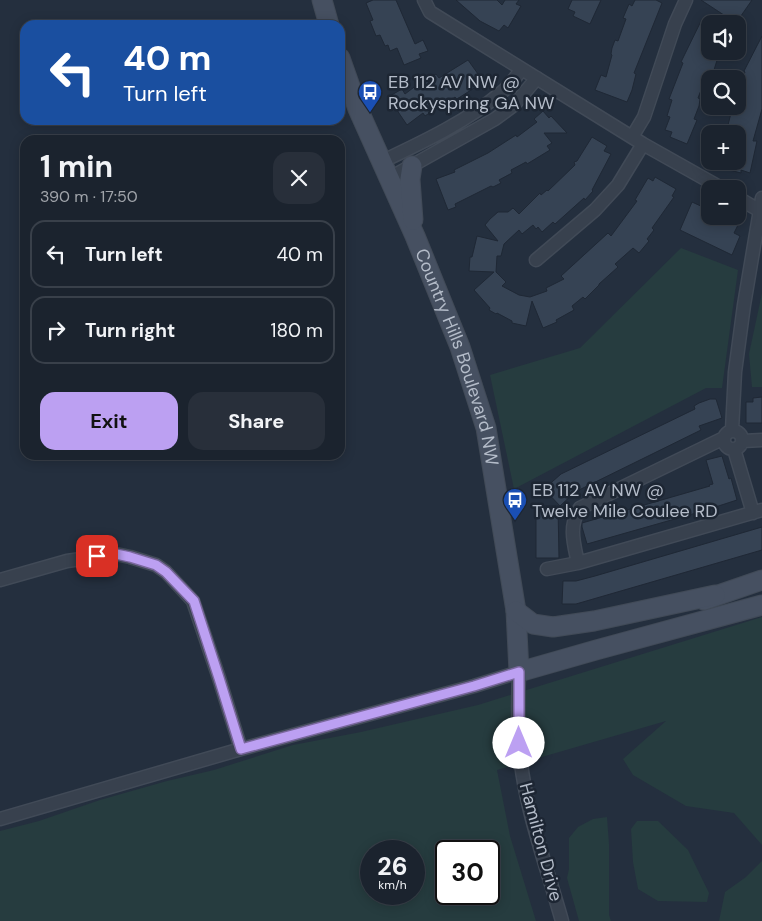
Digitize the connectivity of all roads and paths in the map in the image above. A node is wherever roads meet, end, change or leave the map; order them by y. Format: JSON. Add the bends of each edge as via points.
{"nodes":[{"id":1,"x":322,"y":0,"type":"edge"},
{"id":2,"x":424,"y":0,"type":"edge"},
{"id":3,"x":686,"y":0,"type":"edge"},
{"id":4,"x":328,"y":20,"type":"edge"},
{"id":5,"x":522,"y":69,"type":"junction"},
{"id":6,"x":345,"y":72,"type":"edge"},
{"id":7,"x":537,"y":78,"type":"junction"},
{"id":8,"x":637,"y":140,"type":"junction"},
{"id":9,"x":412,"y":166,"type":"junction"},
{"id":10,"x":385,"y":170,"type":"junction"},
{"id":11,"x":707,"y":180,"type":"edge"},
{"id":12,"x":762,"y":198,"type":"edge"},
{"id":13,"x":746,"y":203,"type":"edge"},
{"id":14,"x":761,"y":212,"type":"edge"},
{"id":15,"x":415,"y":236,"type":"junction"},
{"id":16,"x":536,"y":260,"type":"dead end"},
{"id":17,"x":728,"y":434,"type":"junction"},
{"id":18,"x":762,"y":440,"type":"edge"},
{"id":19,"x":738,"y":445,"type":"junction"},
{"id":20,"x":758,"y":512,"type":"edge"},
{"id":21,"x":578,"y":564,"type":"junction"},
{"id":22,"x":547,"y":569,"type":"dead end"},
{"id":23,"x":0,"y":580,"type":"edge"},
{"id":24,"x":762,"y":580,"type":"edge"},
{"id":25,"x":715,"y":595,"type":"junction"},
{"id":26,"x":762,"y":605,"type":"edge"},
{"id":27,"x":516,"y":611,"type":"junction"},
{"id":28,"x":596,"y":650,"type":"junction"},
{"id":29,"x":519,"y":672,"type":"junction"},
{"id":30,"x":241,"y":749,"type":"junction"},
{"id":31,"x":0,"y":819,"type":"edge"},
{"id":32,"x":562,"y":921,"type":"edge"}],
"edges":[{"from":1,"to":4,"type":"main road"},
{"from":2,"to":5,"type":"street","via":[[430,12]]},
{"from":3,"to":8,"type":"street"},
{"from":5,"to":7,"type":"street"},
{"from":5,"to":10,"type":"street","via":[[504,91]]},
{"from":6,"to":10,"type":"main road","name":"Country Hills Boulevard NW"},
{"from":7,"to":8,"type":"street"},
{"from":7,"to":9,"type":"street","via":[[514,106],[496,119]]},
{"from":8,"to":11,"type":"street"},
{"from":8,"to":16,"type":"street","via":[[618,185],[595,210]]},
{"from":9,"to":10,"type":"street"},
{"from":9,"to":15,"type":"main road","via":[[410,179]]},
{"from":10,"to":15,"type":"main road","name":"Country Hills Boulevard NW"},
{"from":12,"to":14,"type":"street"},
{"from":13,"to":14,"type":"street"},
{"from":14,"to":17,"type":"street","via":[[744,306]]},
{"from":15,"to":27,"type":"main road","name":"Country Hills Boulevard NW","via":[[460,347],[486,428]]},
{"from":17,"to":19,"type":"street","via":[[726,446]]},
{"from":17,"to":21,"type":"street","via":[[580,508],[571,533]]},
{"from":18,"to":19,"type":"street"},
{"from":19,"to":20,"type":"street"},
{"from":20,"to":21,"type":"street"},
{"from":21,"to":22,"type":"street"},
{"from":23,"to":30,"type":"street","via":[[72,560],[116,554],[161,568],[194,601]]},
{"from":24,"to":25,"type":"main road"},
{"from":25,"to":27,"type":"main road","via":[[603,620],[552,627],[533,624]]},
{"from":25,"to":28,"type":"main road"},
{"from":26,"to":28,"type":"main road"},
{"from":27,"to":29,"type":"main road","name":"Country Hills Boulevard NW"},
{"from":28,"to":29,"type":"main road"},
{"from":29,"to":30,"type":"street"},
{"from":29,"to":32,"type":"street","name":"Hamilton Drive","via":[[519,743],[525,786]]},
{"from":30,"to":31,"type":"street"}]}
